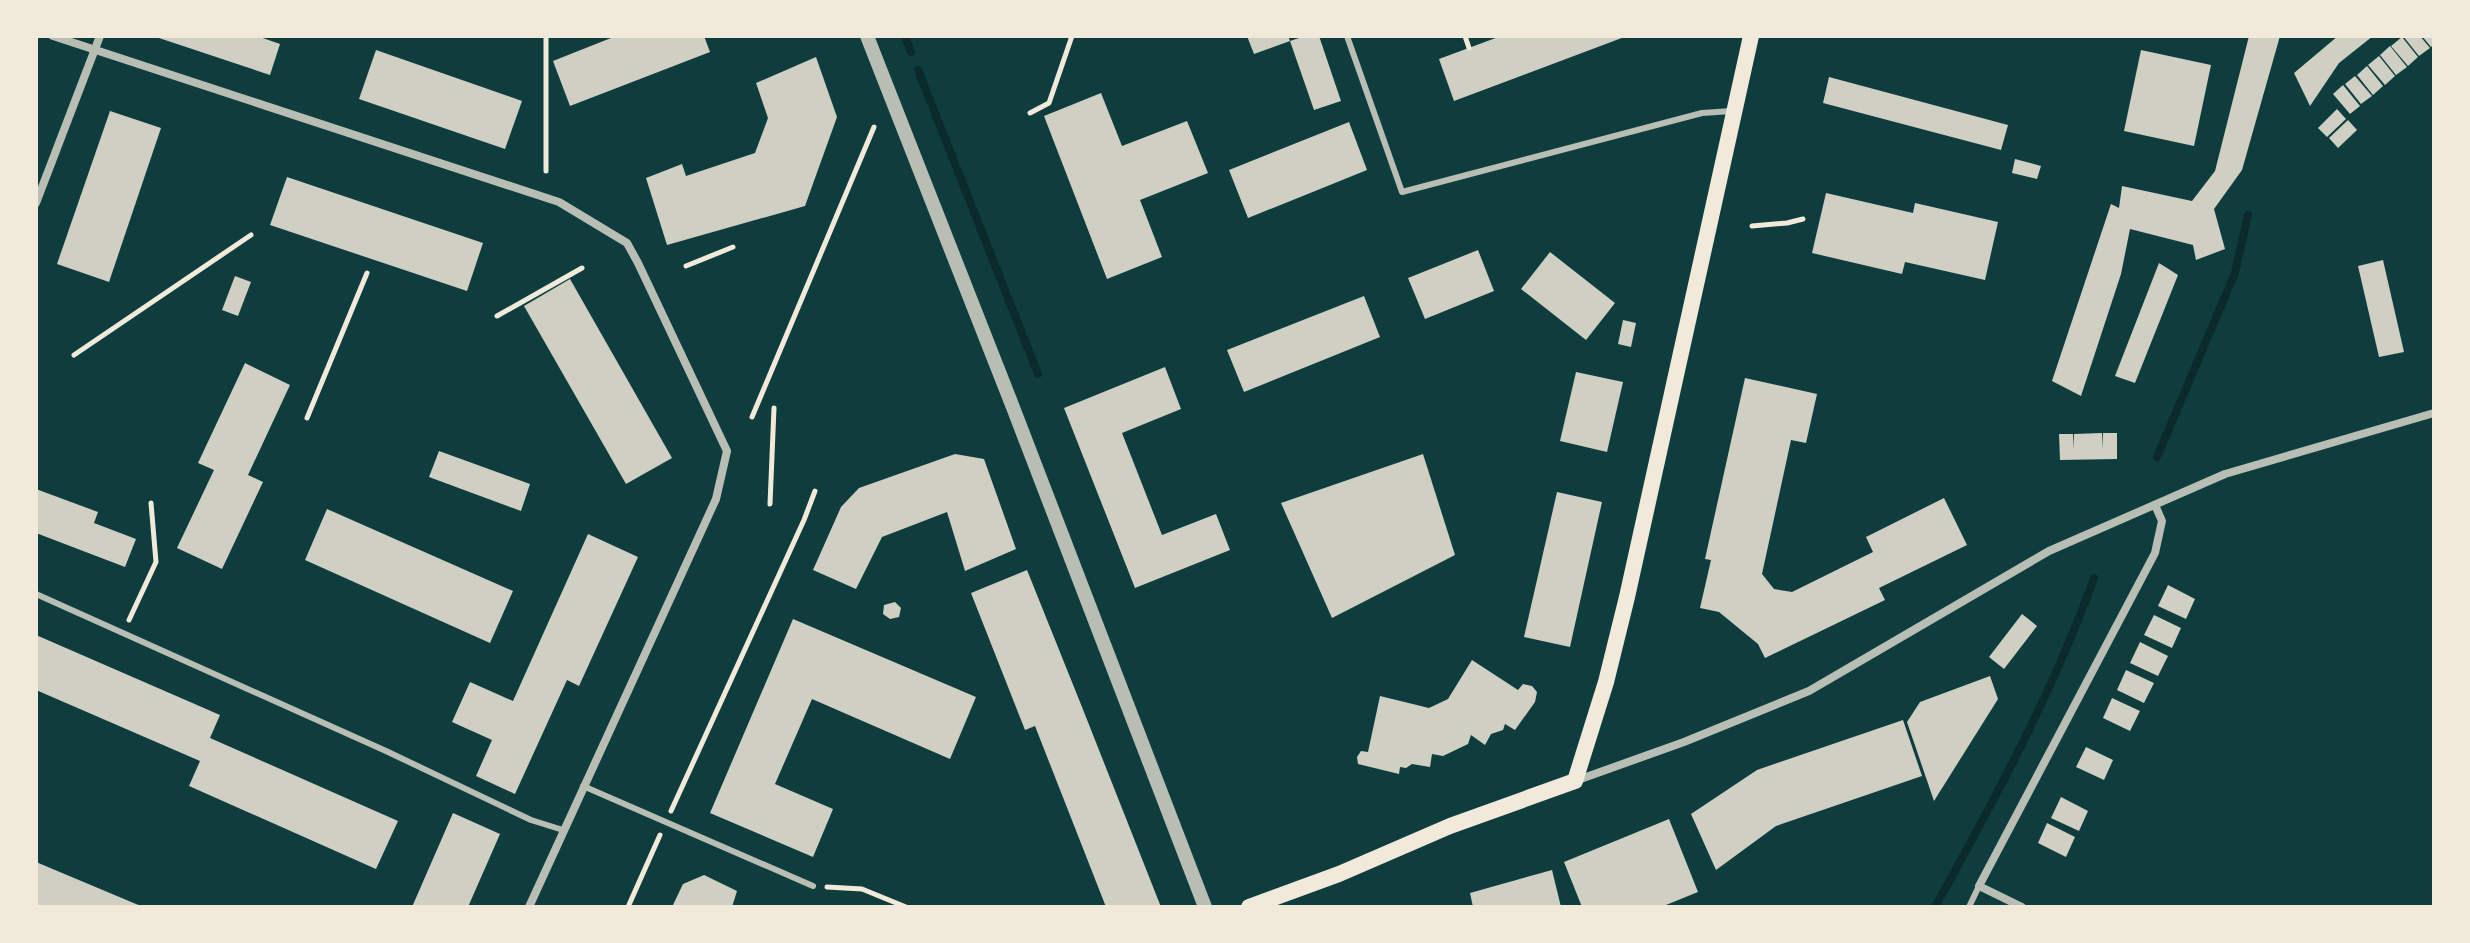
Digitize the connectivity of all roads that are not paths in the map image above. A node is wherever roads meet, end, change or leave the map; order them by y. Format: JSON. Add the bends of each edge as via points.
{"nodes":[{"id":1,"x":53,"y":36,"type":"edge"},
{"id":2,"x":100,"y":36,"type":"edge"},
{"id":3,"x":867,"y":36,"type":"edge"},
{"id":4,"x":1347,"y":36,"type":"edge"},
{"id":5,"x":1751,"y":36,"type":"edge"},
{"id":6,"x":95,"y":50,"type":"junction"},
{"id":7,"x":1734,"y":111,"type":"junction"},
{"id":8,"x":36,"y":203,"type":"edge"},
{"id":9,"x":2434,"y":413,"type":"edge"},
{"id":10,"x":2155,"y":505,"type":"junction"},
{"id":11,"x":36,"y":594,"type":"edge"},
{"id":12,"x":1575,"y":781,"type":"junction"},
{"id":13,"x":583,"y":786,"type":"junction"},
{"id":14,"x":563,"y":830,"type":"junction"},
{"id":15,"x":813,"y":886,"type":"road end"},
{"id":16,"x":1979,"y":886,"type":"junction"},
{"id":17,"x":529,"y":907,"type":"edge"},
{"id":18,"x":1205,"y":907,"type":"edge"},
{"id":19,"x":1249,"y":907,"type":"edge"},
{"id":20,"x":1969,"y":907,"type":"edge"},
{"id":21,"x":2022,"y":907,"type":"edge"}],
"edges":[{"from":1,"to":6,"type":"street"},
{"from":2,"to":6,"type":"street"},
{"from":3,"to":18,"type":"street"},
{"from":4,"to":7,"type":"lane","via":[[1402,192],[1702,113]]},
{"from":5,"to":7,"type":"main road"},
{"from":6,"to":8,"type":"street"},
{"from":6,"to":13,"type":"street","via":[[559,202],[627,243],[727,451],[716,499]]},
{"from":7,"to":12,"type":"main road","via":[[1630,583]]},
{"from":9,"to":10,"type":"street","via":[[2225,474]]},
{"from":10,"to":12,"type":"street","via":[[2049,551],[1809,691]]},
{"from":10,"to":16,"type":"street","via":[[2162,521],[2155,553]]},
{"from":11,"to":14,"type":"lane"},
{"from":12,"to":19,"type":"main road"},
{"from":13,"to":14,"type":"street"},
{"from":13,"to":15,"type":"lane"},
{"from":14,"to":17,"type":"street"},
{"from":16,"to":20,"type":"lane"},
{"from":16,"to":21,"type":"street"}]}
